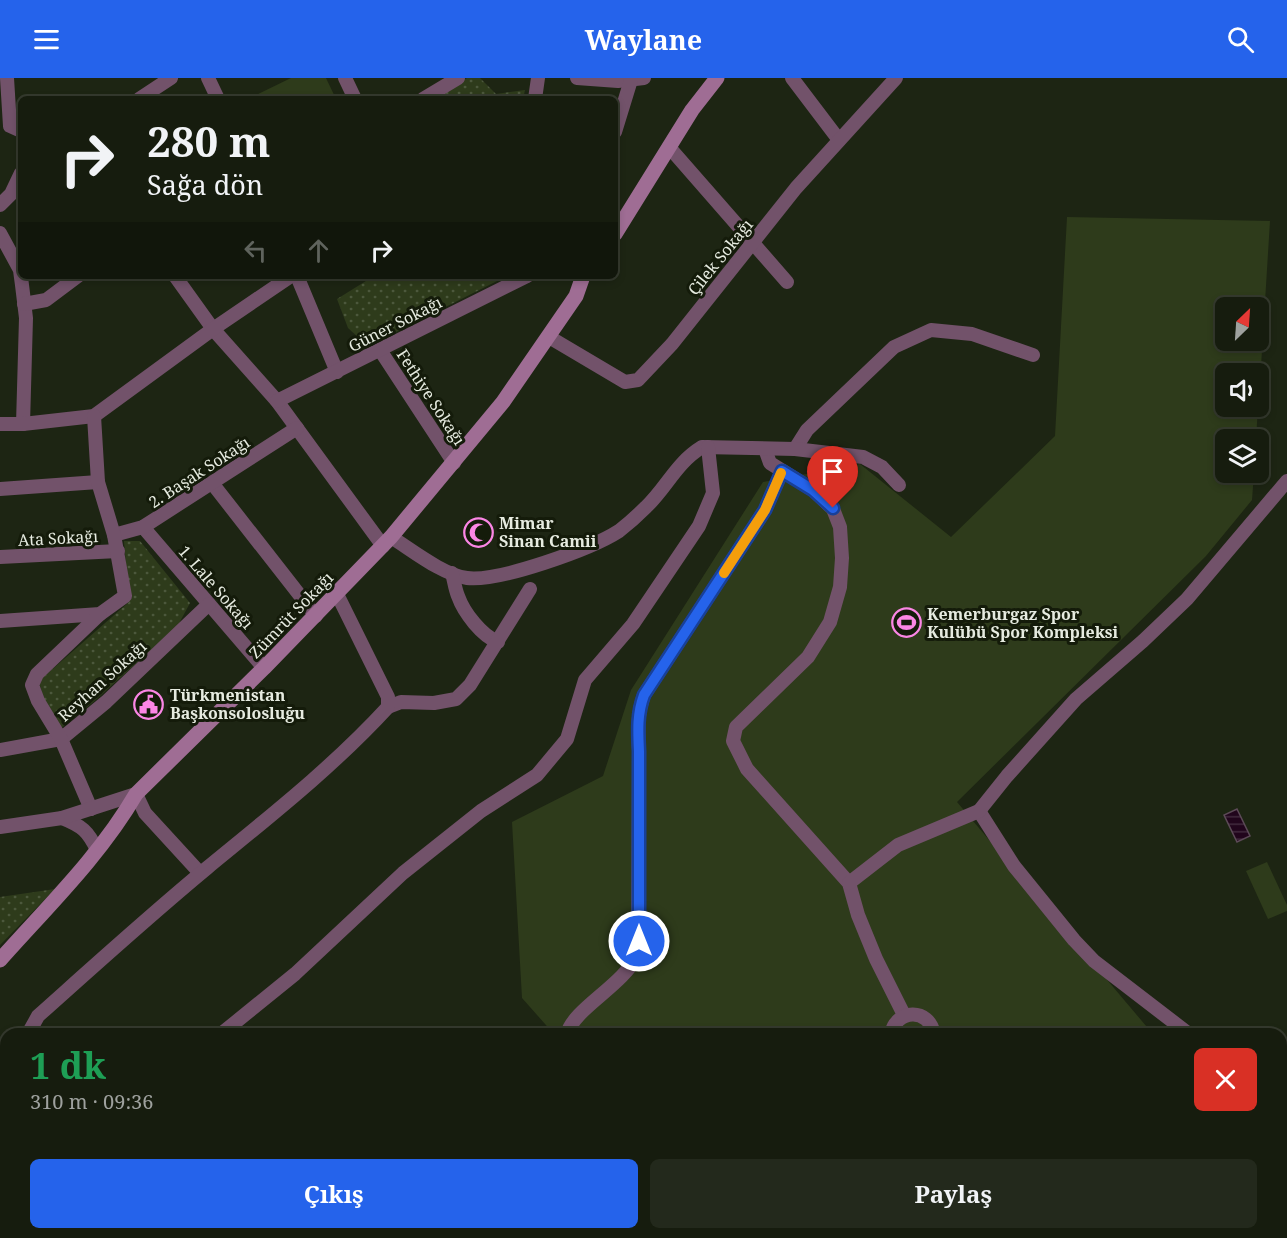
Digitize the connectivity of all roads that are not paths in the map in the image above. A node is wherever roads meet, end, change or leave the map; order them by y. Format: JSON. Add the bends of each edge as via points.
{"nodes":[{"id":1,"x":7,"y":78,"type":"edge"},
{"id":2,"x":171,"y":78,"type":"edge"},
{"id":3,"x":208,"y":78,"type":"edge"},
{"id":4,"x":345,"y":78,"type":"edge"},
{"id":5,"x":458,"y":78,"type":"edge"},
{"id":6,"x":538,"y":78,"type":"edge"},
{"id":7,"x":577,"y":78,"type":"edge"},
{"id":8,"x":717,"y":78,"type":"edge"},
{"id":9,"x":792,"y":78,"type":"edge"},
{"id":10,"x":896,"y":78,"type":"edge"},
{"id":11,"x":637,"y":79,"type":"edge"},
{"id":12,"x":144,"y":96,"type":"edge"},
{"id":13,"x":217,"y":96,"type":"edge"},
{"id":14,"x":354,"y":96,"type":"edge"},
{"id":15,"x":428,"y":96,"type":"edge"},
{"id":16,"x":535,"y":96,"type":"edge"},
{"id":17,"x":618,"y":125,"type":"edge"},
{"id":18,"x":18,"y":130,"type":"edge"},
{"id":19,"x":839,"y":141,"type":"junction"},
{"id":20,"x":669,"y":147,"type":"junction"},
{"id":21,"x":18,"y":179,"type":"edge"},
{"id":22,"x":0,"y":205,"type":"edge"},
{"id":23,"x":618,"y":229,"type":"edge"},
{"id":24,"x":0,"y":233,"type":"edge"},
{"id":25,"x":752,"y":243,"type":"junction"},
{"id":26,"x":18,"y":266,"type":"edge"},
{"id":27,"x":21,"y":279,"type":"edge"},
{"id":28,"x":74,"y":279,"type":"edge"},
{"id":29,"x":177,"y":279,"type":"edge"},
{"id":30,"x":287,"y":279,"type":"edge"},
{"id":31,"x":298,"y":279,"type":"edge"},
{"id":32,"x":521,"y":279,"type":"edge"},
{"id":33,"x":582,"y":279,"type":"edge"},
{"id":34,"x":787,"y":282,"type":"dead end"},
{"id":35,"x":24,"y":304,"type":"junction"},
{"id":36,"x":213,"y":329,"type":"junction"},
{"id":37,"x":549,"y":337,"type":"junction"},
{"id":38,"x":380,"y":350,"type":"junction"},
{"id":39,"x":1033,"y":355,"type":"dead end"},
{"id":40,"x":337,"y":372,"type":"junction"},
{"id":41,"x":277,"y":401,"type":"junction"},
{"id":42,"x":94,"y":416,"type":"junction"},
{"id":43,"x":0,"y":424,"type":"edge"},
{"id":44,"x":23,"y":424,"type":"junction"},
{"id":45,"x":297,"y":428,"type":"junction"},
{"id":46,"x":708,"y":447,"type":"junction"},
{"id":47,"x":765,"y":448,"type":"junction"},
{"id":48,"x":795,"y":449,"type":"junction"},
{"id":49,"x":454,"y":463,"type":"junction"},
{"id":50,"x":782,"y":471,"type":"junction"},
{"id":51,"x":1287,"y":481,"type":"edge"},
{"id":52,"x":98,"y":482,"type":"junction"},
{"id":53,"x":212,"y":483,"type":"junction"},
{"id":54,"x":899,"y":485,"type":"dead end"},
{"id":55,"x":0,"y":489,"type":"edge"},
{"id":56,"x":142,"y":527,"type":"junction"},
{"id":57,"x":114,"y":535,"type":"junction"},
{"id":58,"x":387,"y":542,"type":"junction"},
{"id":59,"x":117,"y":551,"type":"junction"},
{"id":60,"x":0,"y":557,"type":"edge"},
{"id":61,"x":452,"y":573,"type":"junction"},
{"id":62,"x":530,"y":589,"type":"dead end"},
{"id":63,"x":337,"y":594,"type":"junction"},
{"id":64,"x":209,"y":604,"type":"junction"},
{"id":65,"x":100,"y":614,"type":"junction"},
{"id":66,"x":316,"y":616,"type":"junction"},
{"id":67,"x":0,"y":621,"type":"edge"},
{"id":68,"x":498,"y":642,"type":"junction"},
{"id":69,"x":264,"y":668,"type":"junction"},
{"id":70,"x":388,"y":707,"type":"junction"},
{"id":71,"x":61,"y":739,"type":"junction"},
{"id":72,"x":0,"y":750,"type":"edge"},
{"id":73,"x":136,"y":794,"type":"junction"},
{"id":74,"x":92,"y":809,"type":"junction"},
{"id":75,"x":979,"y":811,"type":"junction"},
{"id":76,"x":62,"y":818,"type":"junction"},
{"id":77,"x":0,"y":827,"type":"edge"},
{"id":78,"x":97,"y":850,"type":"junction"},
{"id":79,"x":201,"y":873,"type":"junction"},
{"id":80,"x":849,"y":884,"type":"junction"},
{"id":81,"x":0,"y":960,"type":"edge"},
{"id":82,"x":904,"y":1015,"type":"junction"},
{"id":83,"x":1170,"y":1018,"type":"junction"},
{"id":84,"x":31,"y":1028,"type":"edge"},
{"id":85,"x":228,"y":1028,"type":"edge"},
{"id":86,"x":569,"y":1028,"type":"edge"},
{"id":87,"x":892,"y":1028,"type":"edge"},
{"id":88,"x":932,"y":1028,"type":"edge"},
{"id":89,"x":1167,"y":1028,"type":"edge"},
{"id":90,"x":1182,"y":1028,"type":"edge"}],
"edges":[{"from":1,"to":18,"type":"street","via":[[10,126]]},
{"from":2,"to":12,"type":"street"},
{"from":3,"to":13,"type":"street"},
{"from":4,"to":14,"type":"street"},
{"from":5,"to":15,"type":"street"},
{"from":6,"to":16,"type":"street"},
{"from":7,"to":11,"type":"street"},
{"from":8,"to":20,"type":"street"},
{"from":9,"to":19,"type":"street"},
{"from":10,"to":19,"type":"street","name":"Çilek Sokağı"},
{"from":11,"to":17,"type":"street"},
{"from":19,"to":25,"type":"street","name":"Çilek Sokağı"},
{"from":20,"to":23,"type":"street"},
{"from":20,"to":25,"type":"street"},
{"from":21,"to":22,"type":"street"},
{"from":24,"to":26,"type":"street"},
{"from":25,"to":34,"type":"street"},
{"from":25,"to":37,"type":"street","name":"Çilek Sokağı","via":[[672,344],[638,380],[625,382]]},
{"from":27,"to":35,"type":"street"},
{"from":28,"to":35,"type":"street","via":[[46,300]]},
{"from":29,"to":36,"type":"street"},
{"from":30,"to":36,"type":"street"},
{"from":31,"to":40,"type":"street"},
{"from":32,"to":38,"type":"street","name":"Güner Sokağı"},
{"from":33,"to":37,"type":"street","name":"Zümrüt Sokağı","via":[[576,296]]},
{"from":35,"to":44,"type":"street"},
{"from":36,"to":41,"type":"street"},
{"from":36,"to":42,"type":"street"},
{"from":37,"to":49,"type":"street","name":"Zümrüt Sokağı"},
{"from":38,"to":40,"type":"street","name":"Güner Sokağı"},
{"from":38,"to":49,"type":"street","name":"Fethiye Sokağı"},
{"from":39,"to":48,"type":"street","via":[[972,334],[931,330],[894,346],[807,430]]},
{"from":40,"to":41,"type":"street","name":"Güner Sokağı"},
{"from":41,"to":45,"type":"street"},
{"from":42,"to":44,"type":"street"},
{"from":42,"to":52,"type":"street"},
{"from":43,"to":44,"type":"street"},
{"from":45,"to":53,"type":"street","name":"2. Başak Sokağı"},
{"from":45,"to":58,"type":"street"},
{"from":46,"to":47,"type":"street"},
{"from":46,"to":61,"type":"street","via":[[691,454],[648,505],[619,531],[501,576],[467,578]]},
{"from":46,"to":85,"type":"street","via":[[712,493],[699,526],[633,624],[585,680],[567,739],[537,775],[481,811],[404,873],[295,974]]},
{"from":47,"to":48,"type":"street"},
{"from":47,"to":50,"type":"street","via":[[770,463]]},
{"from":48,"to":54,"type":"street","via":[[868,459]]},
{"from":49,"to":58,"type":"street","name":"Zümrüt Sokağı"},
{"from":50,"to":80,"type":"street","via":[[833,508],[840,527],[840,587],[830,622],[808,657],[736,727],[733,741],[747,769]]},
{"from":50,"to":86,"type":"street","via":[[765,510],[639,707],[638,954],[621,979],[572,1021]]},
{"from":51,"to":75,"type":"street","via":[[1186,599],[1076,699]]},
{"from":52,"to":55,"type":"street"},
{"from":52,"to":57,"type":"street"},
{"from":53,"to":56,"type":"street","name":"2. Başak Sokağı"},
{"from":53,"to":66,"type":"street"},
{"from":56,"to":57,"type":"street","name":"2. Başak Sokağı"},
{"from":56,"to":64,"type":"street","name":"1. Lale Sokağı"},
{"from":57,"to":59,"type":"street"},
{"from":58,"to":61,"type":"street"},
{"from":58,"to":63,"type":"street","name":"Zümrüt Sokağı"},
{"from":59,"to":60,"type":"street","name":"Ata Sokağı"},
{"from":59,"to":65,"type":"street","via":[[125,596]]},
{"from":61,"to":68,"type":"street","via":[[458,597],[480,631]]},
{"from":62,"to":68,"type":"street"},
{"from":63,"to":66,"type":"street","name":"Zümrüt Sokağı"},
{"from":63,"to":70,"type":"street","via":[[388,697]]},
{"from":64,"to":69,"type":"street","name":"1. Lale Sokağı"},
{"from":64,"to":71,"type":"street","name":"Reyhan Sokağı"},
{"from":65,"to":67,"type":"street"},
{"from":65,"to":71,"type":"street","via":[[34,678],[32,685],[38,701]]},
{"from":66,"to":69,"type":"street","name":"Zümrüt Sokağı"},
{"from":68,"to":70,"type":"street","via":[[456,699],[401,702]]},
{"from":69,"to":73,"type":"street","name":"Zümrüt Sokağı"},
{"from":70,"to":79,"type":"street","via":[[369,729]]},
{"from":71,"to":72,"type":"street","name":"Reyhan Sokağı"},
{"from":71,"to":74,"type":"street"},
{"from":73,"to":74,"type":"street"},
{"from":73,"to":78,"type":"street","name":"Zümrüt Sokağı"},
{"from":73,"to":79,"type":"street","via":[[145,813]]},
{"from":74,"to":76,"type":"street"},
{"from":75,"to":80,"type":"street","via":[[898,845]]},
{"from":75,"to":83,"type":"street","via":[[1014,866],[1074,940],[1094,961]]},
{"from":76,"to":77,"type":"street"},
{"from":76,"to":78,"type":"street","via":[[80,825]]},
{"from":78,"to":81,"type":"street","name":"Zümrüt Sokağı"},
{"from":79,"to":84,"type":"street","via":[[38,1016]]},
{"from":80,"to":82,"type":"street","via":[[867,937]]},
{"from":82,"to":87,"type":"street"},
{"from":82,"to":88,"type":"street","via":[[925,1017]]},
{"from":83,"to":89,"type":"street"},
{"from":83,"to":90,"type":"street"}]}
